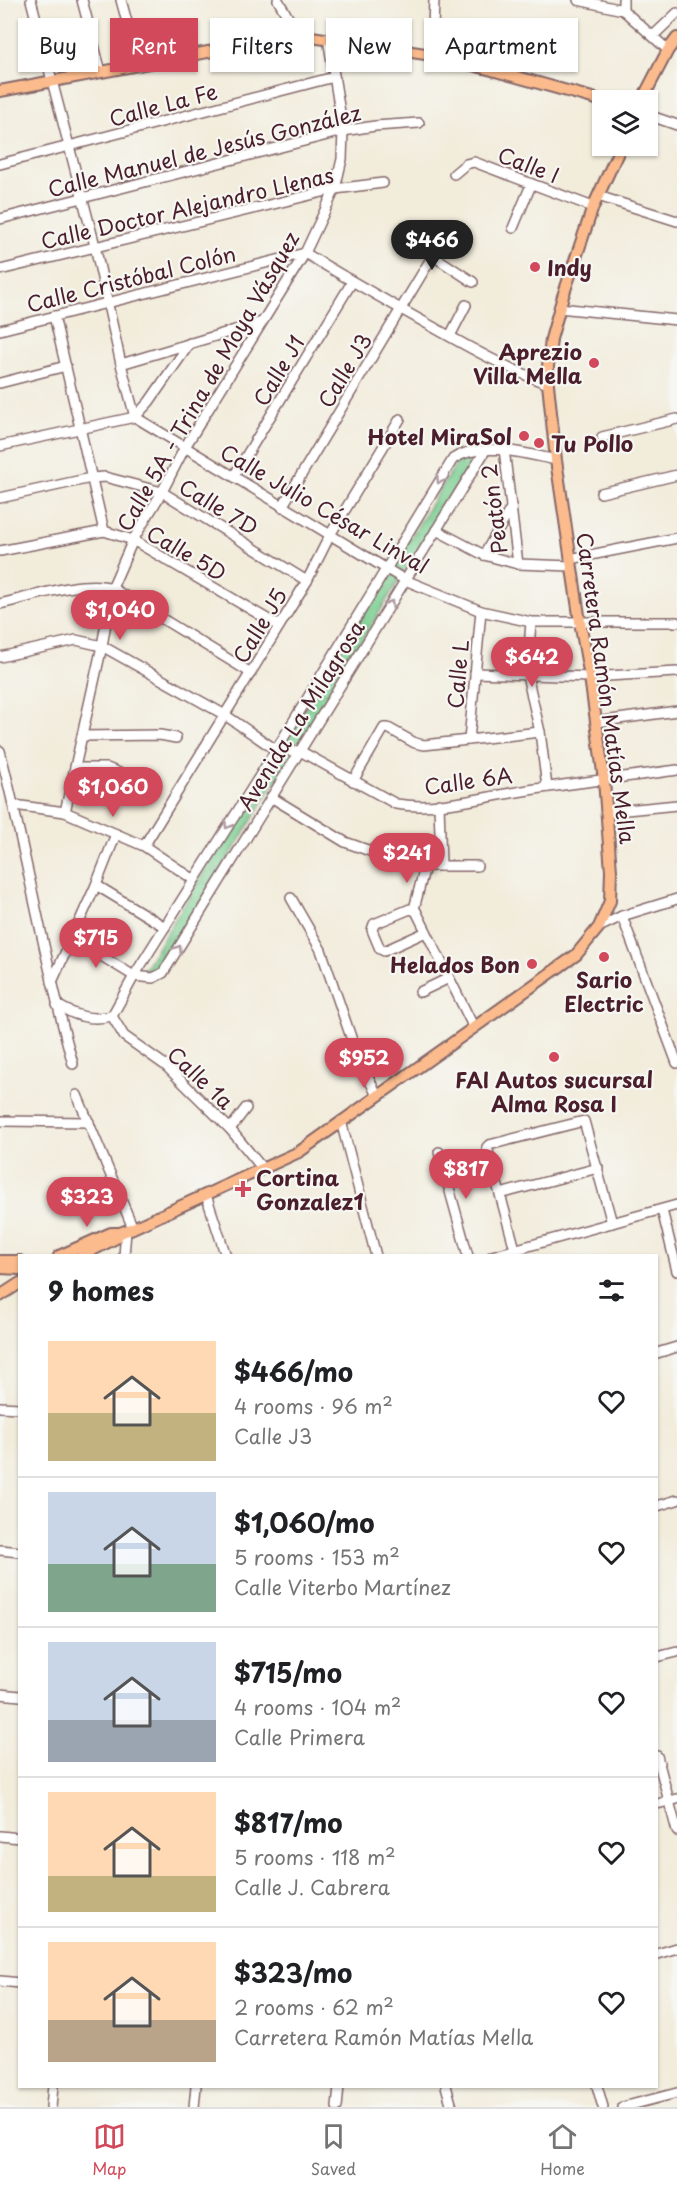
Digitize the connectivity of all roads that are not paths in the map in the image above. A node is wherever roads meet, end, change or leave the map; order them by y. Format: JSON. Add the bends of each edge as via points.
{"nodes":[{"id":1,"x":32,"y":0,"type":"edge"},
{"id":2,"x":82,"y":0,"type":"edge"},
{"id":3,"x":122,"y":0,"type":"edge"},
{"id":4,"x":278,"y":0,"type":"edge"},
{"id":5,"x":434,"y":0,"type":"edge"},
{"id":6,"x":578,"y":0,"type":"edge"},
{"id":7,"x":623,"y":5,"type":"edge"},
{"id":8,"x":677,"y":12,"type":"edge"},
{"id":9,"x":127,"y":18,"type":"edge"},
{"id":10,"x":288,"y":18,"type":"edge"},
{"id":11,"x":433,"y":18,"type":"edge"},
{"id":12,"x":652,"y":36,"type":"junction"},
{"id":13,"x":677,"y":38,"type":"edge"},
{"id":14,"x":668,"y":50,"type":"junction"},
{"id":15,"x":110,"y":71,"type":"edge"},
{"id":16,"x":101,"y":72,"type":"junction"},
{"id":17,"x":333,"y":72,"type":"edge"},
{"id":18,"x":502,"y":72,"type":"edge"},
{"id":19,"x":334,"y":77,"type":"junction"},
{"id":20,"x":53,"y":81,"type":"junction"},
{"id":21,"x":647,"y":90,"type":"edge"},
{"id":22,"x":0,"y":91,"type":"edge"},
{"id":23,"x":592,"y":98,"type":"edge"},
{"id":24,"x":658,"y":118,"type":"edge"},
{"id":25,"x":419,"y":123,"type":"dead end"},
{"id":26,"x":677,"y":125,"type":"edge"},
{"id":27,"x":343,"y":131,"type":"junction"},
{"id":28,"x":69,"y":148,"type":"junction"},
{"id":29,"x":616,"y":156,"type":"edge"},
{"id":30,"x":0,"y":164,"type":"edge"},
{"id":31,"x":454,"y":174,"type":"dead end"},
{"id":32,"x":383,"y":183,"type":"dead end"},
{"id":33,"x":531,"y":185,"type":"junction"},
{"id":34,"x":335,"y":189,"type":"junction"},
{"id":35,"x":598,"y":196,"type":"junction"},
{"id":36,"x":82,"y":199,"type":"junction"},
{"id":37,"x":593,"y":207,"type":"junction"},
{"id":38,"x":0,"y":219,"type":"edge"},
{"id":39,"x":677,"y":221,"type":"edge"},
{"id":40,"x":513,"y":228,"type":"dead end"},
{"id":41,"x":426,"y":232,"type":"dead end"},
{"id":42,"x":95,"y":246,"type":"junction"},
{"id":43,"x":435,"y":252,"type":"junction"},
{"id":44,"x":305,"y":253,"type":"junction"},
{"id":45,"x":0,"y":270,"type":"edge"},
{"id":46,"x":352,"y":282,"type":"junction"},
{"id":47,"x":473,"y":282,"type":"dead end"},
{"id":48,"x":107,"y":301,"type":"junction"},
{"id":49,"x":466,"y":305,"type":"dead end"},
{"id":50,"x":559,"y":308,"type":"junction"},
{"id":51,"x":402,"y":309,"type":"junction"},
{"id":52,"x":54,"y":316,"type":"junction"},
{"id":53,"x":677,"y":320,"type":"edge"},
{"id":54,"x":262,"y":322,"type":"junction"},
{"id":55,"x":0,"y":330,"type":"edge"},
{"id":56,"x":450,"y":336,"type":"junction"},
{"id":57,"x":190,"y":343,"type":"junction"},
{"id":58,"x":121,"y":364,"type":"junction"},
{"id":59,"x":66,"y":366,"type":"junction"},
{"id":60,"x":0,"y":383,"type":"edge"},
{"id":61,"x":548,"y":384,"type":"junction"},
{"id":62,"x":135,"y":417,"type":"junction"},
{"id":63,"x":400,"y":419,"type":"dead end"},
{"id":64,"x":677,"y":419,"type":"edge"},
{"id":65,"x":79,"y":429,"type":"junction"},
{"id":66,"x":602,"y":437,"type":"dead end"},
{"id":67,"x":0,"y":446,"type":"edge"},
{"id":68,"x":185,"y":447,"type":"junction"},
{"id":69,"x":504,"y":449,"type":"junction"},
{"id":70,"x":485,"y":451,"type":"junction"},
{"id":71,"x":556,"y":460,"type":"junction"},
{"id":72,"x":677,"y":475,"type":"edge"},
{"id":73,"x":234,"y":476,"type":"junction"},
{"id":74,"x":91,"y":478,"type":"junction"},
{"id":75,"x":162,"y":492,"type":"junction"},
{"id":76,"x":601,"y":493,"type":"dead end"},
{"id":77,"x":0,"y":498,"type":"edge"},
{"id":78,"x":282,"y":507,"type":"junction"},
{"id":79,"x":510,"y":508,"type":"junction"},
{"id":80,"x":436,"y":530,"type":"junction"},
{"id":81,"x":104,"y":531,"type":"junction"},
{"id":82,"x":330,"y":535,"type":"junction"},
{"id":83,"x":677,"y":538,"type":"edge"},
{"id":84,"x":133,"y":540,"type":"junction"},
{"id":85,"x":0,"y":551,"type":"edge"},
{"id":86,"x":484,"y":555,"type":"junction"},
{"id":87,"x":571,"y":562,"type":"junction"},
{"id":88,"x":518,"y":564,"type":"junction"},
{"id":89,"x":386,"y":568,"type":"junction"},
{"id":90,"x":405,"y":580,"type":"junction"},
{"id":91,"x":307,"y":581,"type":"junction"},
{"id":92,"x":112,"y":588,"type":"junction"},
{"id":93,"x":0,"y":604,"type":"edge"},
{"id":94,"x":481,"y":611,"type":"junction"},
{"id":95,"x":531,"y":622,"type":"junction"},
{"id":96,"x":580,"y":622,"type":"junction"},
{"id":97,"x":677,"y":622,"type":"edge"},
{"id":98,"x":279,"y":626,"type":"junction"},
{"id":99,"x":102,"y":646,"type":"junction"},
{"id":100,"x":0,"y":657,"type":"edge"},
{"id":101,"x":677,"y":672,"type":"edge"},
{"id":102,"x":251,"y":673,"type":"junction"},
{"id":103,"x":475,"y":673,"type":"junction"},
{"id":104,"x":527,"y":675,"type":"junction"},
{"id":105,"x":590,"y":677,"type":"junction"},
{"id":106,"x":677,"y":711,"type":"edge"},
{"id":107,"x":225,"y":715,"type":"junction"},
{"id":108,"x":596,"y":722,"type":"junction"},
{"id":109,"x":540,"y":732,"type":"junction"},
{"id":110,"x":82,"y":736,"type":"junction"},
{"id":111,"x":176,"y":738,"type":"dead end"},
{"id":112,"x":469,"y":740,"type":"junction"},
{"id":113,"x":276,"y":750,"type":"junction"},
{"id":114,"x":0,"y":751,"type":"edge"},
{"id":115,"x":300,"y":751,"type":"junction"},
{"id":116,"x":75,"y":768,"type":"junction"},
{"id":117,"x":677,"y":770,"type":"edge"},
{"id":118,"x":137,"y":780,"type":"dead end"},
{"id":119,"x":604,"y":780,"type":"junction"},
{"id":120,"x":353,"y":781,"type":"junction"},
{"id":121,"x":547,"y":787,"type":"junction"},
{"id":122,"x":271,"y":797,"type":"junction"},
{"id":123,"x":439,"y":804,"type":"junction"},
{"id":124,"x":677,"y":804,"type":"edge"},
{"id":125,"x":14,"y":806,"type":"junction"},
{"id":126,"x":65,"y":812,"type":"junction"},
{"id":127,"x":606,"y":812,"type":"junction"},
{"id":128,"x":116,"y":834,"type":"junction"},
{"id":129,"x":144,"y":846,"type":"junction"},
{"id":130,"x":426,"y":866,"type":"junction"},
{"id":131,"x":441,"y":866,"type":"junction"},
{"id":132,"x":477,"y":866,"type":"dead end"},
{"id":133,"x":194,"y":879,"type":"junction"},
{"id":134,"x":96,"y":885,"type":"junction"},
{"id":135,"x":291,"y":898,"type":"dead end"},
{"id":136,"x":677,"y":900,"type":"edge"},
{"id":137,"x":414,"y":909,"type":"junction"},
{"id":138,"x":622,"y":916,"type":"junction"},
{"id":139,"x":165,"y":927,"type":"junction"},
{"id":140,"x":599,"y":927,"type":"junction"},
{"id":141,"x":426,"y":932,"type":"junction"},
{"id":142,"x":72,"y":938,"type":"junction"},
{"id":143,"x":134,"y":976,"type":"junction"},
{"id":144,"x":449,"y":978,"type":"junction"},
{"id":145,"x":52,"y":982,"type":"junction"},
{"id":146,"x":420,"y":992,"type":"dead end"},
{"id":147,"x":57,"y":1005,"type":"junction"},
{"id":148,"x":112,"y":1016,"type":"junction"},
{"id":149,"x":474,"y":1028,"type":"junction"},
{"id":150,"x":677,"y":1063,"type":"edge"},
{"id":151,"x":74,"y":1064,"type":"dead end"},
{"id":152,"x":77,"y":1095,"type":"dead end"},
{"id":153,"x":377,"y":1096,"type":"junction"},
{"id":154,"x":246,"y":1108,"type":"dead end"},
{"id":155,"x":0,"y":1121,"type":"edge"},
{"id":156,"x":341,"y":1121,"type":"junction"},
{"id":157,"x":89,"y":1122,"type":"junction"},
{"id":158,"x":230,"y":1129,"type":"junction"},
{"id":159,"x":439,"y":1152,"type":"dead end"},
{"id":160,"x":598,"y":1168,"type":"junction"},
{"id":161,"x":263,"y":1169,"type":"junction"},
{"id":162,"x":206,"y":1194,"type":"junction"},
{"id":163,"x":500,"y":1194,"type":"junction"},
{"id":164,"x":677,"y":1205,"type":"edge"},
{"id":165,"x":662,"y":1210,"type":"junction"},
{"id":166,"x":612,"y":1223,"type":"junction"},
{"id":167,"x":126,"y":1231,"type":"junction"},
{"id":168,"x":519,"y":1251,"type":"edge"},
{"id":169,"x":64,"y":1254,"type":"edge"},
{"id":170,"x":85,"y":1254,"type":"edge"},
{"id":171,"x":124,"y":1254,"type":"edge"},
{"id":172,"x":225,"y":1254,"type":"edge"},
{"id":173,"x":375,"y":1254,"type":"edge"},
{"id":174,"x":467,"y":1254,"type":"edge"},
{"id":175,"x":503,"y":1254,"type":"edge"},
{"id":176,"x":0,"y":1261,"type":"edge"},
{"id":177,"x":18,"y":1261,"type":"edge"},
{"id":178,"x":0,"y":1268,"type":"edge"},
{"id":179,"x":18,"y":1269,"type":"edge"},
{"id":180,"x":677,"y":1272,"type":"edge"},
{"id":181,"x":18,"y":1284,"type":"edge"},
{"id":182,"x":0,"y":1296,"type":"edge"},
{"id":183,"x":677,"y":1347,"type":"edge"},
{"id":184,"x":658,"y":1353,"type":"edge"},
{"id":185,"x":0,"y":1407,"type":"edge"},
{"id":186,"x":18,"y":1408,"type":"edge"},
{"id":187,"x":677,"y":1500,"type":"edge"},
{"id":188,"x":658,"y":1506,"type":"edge"},
{"id":189,"x":0,"y":1550,"type":"edge"},
{"id":190,"x":18,"y":1552,"type":"edge"},
{"id":191,"x":677,"y":1652,"type":"edge"},
{"id":192,"x":658,"y":1657,"type":"edge"},
{"id":193,"x":0,"y":1694,"type":"edge"},
{"id":194,"x":18,"y":1696,"type":"edge"},
{"id":195,"x":658,"y":1759,"type":"edge"},
{"id":196,"x":673,"y":1800,"type":"edge"},
{"id":197,"x":658,"y":1804,"type":"edge"},
{"id":198,"x":677,"y":1831,"type":"edge"},
{"id":199,"x":0,"y":1836,"type":"edge"},
{"id":200,"x":18,"y":1838,"type":"edge"},
{"id":201,"x":677,"y":1948,"type":"edge"},
{"id":202,"x":658,"y":1954,"type":"edge"},
{"id":203,"x":0,"y":1981,"type":"edge"},
{"id":204,"x":18,"y":1983,"type":"edge"},
{"id":205,"x":53,"y":2088,"type":"edge"},
{"id":206,"x":196,"y":2088,"type":"edge"},
{"id":207,"x":339,"y":2088,"type":"edge"},
{"id":208,"x":447,"y":2088,"type":"edge"},
{"id":209,"x":598,"y":2088,"type":"edge"},
{"id":210,"x":677,"y":2093,"type":"edge"},
{"id":211,"x":51,"y":2107,"type":"edge"},
{"id":212,"x":194,"y":2107,"type":"edge"},
{"id":213,"x":337,"y":2107,"type":"edge"},
{"id":214,"x":452,"y":2107,"type":"edge"},
{"id":215,"x":603,"y":2107,"type":"edge"},
{"id":216,"x":622,"y":2107,"type":"edge"}],
"edges":[{"from":1,"to":20,"type":"street"},
{"from":2,"to":16,"type":"street"},
{"from":3,"to":9,"type":"street"},
{"from":4,"to":10,"type":"street"},
{"from":5,"to":11,"type":"street"},
{"from":6,"to":7,"type":"street"},
{"from":7,"to":12,"type":"street"},
{"from":8,"to":12,"type":"street"},
{"from":12,"to":14,"type":"street"},
{"from":13,"to":14,"type":"main road"},
{"from":14,"to":21,"type":"main road"},
{"from":15,"to":16,"type":"main road"},
{"from":16,"to":20,"type":"main road"},
{"from":17,"to":19,"type":"street","name":"Calle 5A - Trina de Moya Vásquez"},
{"from":18,"to":23,"type":"main road"},
{"from":19,"to":27,"type":"street","name":"Calle 5A - Trina de Moya Vásquez"},
{"from":19,"to":28,"type":"street","name":"Calle La Fe"},
{"from":20,"to":22,"type":"main road"},
{"from":20,"to":28,"type":"street"},
{"from":24,"to":26,"type":"street"},
{"from":25,"to":27,"type":"street","name":"Calle Manuel de Jesús González"},
{"from":27,"to":34,"type":"street","name":"Calle 5A - Trina de Moya Vásquez"},
{"from":27,"to":36,"type":"street","name":"Calle Manuel de Jesús González"},
{"from":28,"to":30,"type":"street","name":"Calle La Fe"},
{"from":28,"to":36,"type":"street"},
{"from":29,"to":35,"type":"main road","name":"Carretera Ramón Matías Mella"},
{"from":31,"to":33,"type":"street","name":"Calle I","via":[[474,162]]},
{"from":32,"to":34,"type":"street","name":"Calle Doctor Alejandro Llenas"},
{"from":33,"to":37,"type":"street","name":"Calle I"},
{"from":33,"to":40,"type":"street"},
{"from":34,"to":42,"type":"street","name":"Calle Doctor Alejandro Llenas"},
{"from":34,"to":44,"type":"street","name":"Calle 5A - Trina de Moya Vásquez"},
{"from":35,"to":37,"type":"main road","name":"Carretera Ramón Matías Mella"},
{"from":35,"to":39,"type":"street"},
{"from":36,"to":38,"type":"street","name":"Calle Manuel de Jesús González"},
{"from":36,"to":42,"type":"street"},
{"from":37,"to":50,"type":"main road","name":"Carretera Ramón Matías Mella"},
{"from":41,"to":43,"type":"street"},
{"from":42,"to":45,"type":"street","name":"Calle Doctor Alejandro Llenas"},
{"from":42,"to":48,"type":"street"},
{"from":43,"to":47,"type":"street","via":[[438,259]]},
{"from":43,"to":51,"type":"street","name":"Calle J3"},
{"from":44,"to":46,"type":"street"},
{"from":44,"to":48,"type":"street","name":"Calle Cristóbal Colón"},
{"from":44,"to":54,"type":"street","name":"Calle 5A - Trina de Moya Vásquez"},
{"from":46,"to":51,"type":"street"},
{"from":46,"to":73,"type":"street","name":"Calle J1"},
{"from":48,"to":52,"type":"street","name":"Calle Cristóbal Colón"},
{"from":48,"to":58,"type":"street"},
{"from":49,"to":56,"type":"street"},
{"from":50,"to":53,"type":"street"},
{"from":50,"to":61,"type":"main road","name":"Carretera Ramón Matías Mella","via":[[551,339]]},
{"from":51,"to":56,"type":"street"},
{"from":51,"to":78,"type":"street","name":"Calle J3"},
{"from":52,"to":55,"type":"street","name":"Calle Cristóbal Colón"},
{"from":52,"to":59,"type":"street"},
{"from":54,"to":57,"type":"street"},
{"from":54,"to":68,"type":"street","name":"Calle 5A - Trina de Moya Vásquez"},
{"from":56,"to":61,"type":"street","via":[[522,375]]},
{"from":57,"to":58,"type":"street"},
{"from":57,"to":62,"type":"street"},
{"from":58,"to":62,"type":"street"},
{"from":59,"to":60,"type":"street"},
{"from":59,"to":65,"type":"street"},
{"from":61,"to":71,"type":"main road","name":"Carretera Ramón Matías Mella"},
{"from":62,"to":65,"type":"street"},
{"from":62,"to":68,"type":"street","name":"Calle Julio César Linval"},
{"from":63,"to":82,"type":"street","name":"Calle J5"},
{"from":64,"to":66,"type":"street"},
{"from":65,"to":67,"type":"street"},
{"from":65,"to":74,"type":"street"},
{"from":68,"to":73,"type":"street","name":"Calle Julio César Linval"},
{"from":68,"to":75,"type":"street","name":"Calle 5A - Trina de Moya Vásquez"},
{"from":69,"to":70,"type":"street","name":"Avenida La Milagrosa"},
{"from":69,"to":71,"type":"street","name":"Avenida La Milagrosa"},
{"from":69,"to":79,"type":"street","name":"Peatón 2"},
{"from":70,"to":80,"type":"street","name":"Avenida La Milagrosa"},
{"from":70,"to":89,"type":"street","name":"Avenida La Milagrosa","one_way":true,"via":[[462,453],[453,459]]},
{"from":71,"to":87,"type":"main road","name":"Carretera Ramón Matías Mella"},
{"from":72,"to":76,"type":"street"},
{"from":73,"to":78,"type":"street","name":"Calle Julio César Linval"},
{"from":74,"to":75,"type":"street","name":"Calle 7D","via":[[105,477]]},
{"from":74,"to":77,"type":"street","name":"Calle 7D"},
{"from":74,"to":81,"type":"street"},
{"from":75,"to":84,"type":"street","name":"Calle 5A - Trina de Moya Vásquez"},
{"from":75,"to":91,"type":"street","name":"Calle 7D"},
{"from":78,"to":82,"type":"street","name":"Calle Julio César Linval"},
{"from":79,"to":86,"type":"street"},
{"from":79,"to":88,"type":"street","name":"Peatón 2"},
{"from":80,"to":86,"type":"street"},
{"from":80,"to":90,"type":"street","name":"Avenida La Milagrosa"},
{"from":81,"to":84,"type":"street","name":"Calle 5D"},
{"from":81,"to":85,"type":"street","name":"Calle 5D"},
{"from":82,"to":89,"type":"street","name":"Calle Julio César Linval"},
{"from":82,"to":91,"type":"street","name":"Calle J5"},
{"from":83,"to":87,"type":"street"},
{"from":84,"to":92,"type":"street","name":"Calle 5A - Trina de Moya Vásquez"},
{"from":84,"to":98,"type":"street","name":"Calle 5D"},
{"from":86,"to":88,"type":"street"},
{"from":87,"to":88,"type":"street"},
{"from":87,"to":96,"type":"main road","name":"Carretera Ramón Matías Mella"},
{"from":89,"to":90,"type":"street","name":"Calle Julio César Linval"},
{"from":89,"to":113,"type":"street","name":"Avenida La Milagrosa"},
{"from":90,"to":94,"type":"street","name":"Calle Julio César Linval"},
{"from":115,"to":90,"type":"street","name":"Avenida La Milagrosa","one_way":true},
{"from":91,"to":98,"type":"street","name":"Calle J5"},
{"from":92,"to":93,"type":"street","via":[[92,585]]},
{"from":92,"to":99,"type":"street","name":"Calle 5A - Trina de Moya Vásquez"},
{"from":92,"to":102,"type":"street"},
{"from":94,"to":95,"type":"street","name":"Calle Julio César Linval"},
{"from":94,"to":103,"type":"street","name":"Calle L"},
{"from":95,"to":96,"type":"street","name":"Calle Julio César Linval"},
{"from":95,"to":104,"type":"street"},
{"from":96,"to":97,"type":"street","name":"Calle Julio César Linval"},
{"from":96,"to":105,"type":"main road","name":"Carretera Ramón Matías Mella"},
{"from":98,"to":102,"type":"street","name":"Calle J5"},
{"from":99,"to":100,"type":"street","via":[[76,640]]},
{"from":99,"to":107,"type":"street"},
{"from":99,"to":110,"type":"street","name":"Calle 5A - Trina de Moya Vásquez"},
{"from":101,"to":105,"type":"street"},
{"from":102,"to":107,"type":"street","name":"Calle J5"},
{"from":103,"to":104,"type":"street"},
{"from":103,"to":112,"type":"street","name":"Calle L"},
{"from":104,"to":105,"type":"street"},
{"from":104,"to":109,"type":"street"},
{"from":105,"to":108,"type":"main road","name":"Carretera Ramón Matías Mella"},
{"from":106,"to":108,"type":"street"},
{"from":107,"to":113,"type":"street"},
{"from":107,"to":129,"type":"street","name":"Calle J5"},
{"from":108,"to":119,"type":"main road","name":"Carretera Ramón Matías Mella"},
{"from":109,"to":112,"type":"street"},
{"from":109,"to":121,"type":"street"},
{"from":110,"to":111,"type":"street"},
{"from":110,"to":116,"type":"street","name":"Calle 5A - Trina de Moya Vásquez"},
{"from":112,"to":120,"type":"street","via":[[420,745],[384,728]]},
{"from":113,"to":115,"type":"street","name":"Calle 6A"},
{"from":113,"to":133,"type":"street","name":"Avenida La Milagrosa","one_way":true},
{"from":114,"to":125,"type":"street"},
{"from":115,"to":120,"type":"street","name":"Calle 6A"},
{"from":115,"to":122,"type":"street","name":"Avenida La Milagrosa"},
{"from":116,"to":118,"type":"street","via":[[107,768]]},
{"from":116,"to":126,"type":"street","name":"Calle 5A - Trina de Moya Vásquez"},
{"from":117,"to":119,"type":"street","name":"Calle 6A"},
{"from":119,"to":121,"type":"street","name":"Calle 6A"},
{"from":119,"to":127,"type":"main road","name":"Carretera Ramón Matías Mella"},
{"from":120,"to":123,"type":"street","name":"Calle 6A","via":[[396,804]]},
{"from":121,"to":123,"type":"street","name":"Calle 6A"},
{"from":122,"to":130,"type":"street","via":[[345,842],[412,866]]},
{"from":143,"to":122,"type":"street","name":"Avenida La Milagrosa","one_way":true,"via":[[153,978],[163,973]]},
{"from":123,"to":131,"type":"street"},
{"from":124,"to":127,"type":"street"},
{"from":125,"to":126,"type":"street"},
{"from":125,"to":145,"type":"street"},
{"from":126,"to":128,"type":"street"},
{"from":127,"to":140,"type":"main road","name":"Carretera Ramón Matías Mella","via":[[610,901]]},
{"from":128,"to":129,"type":"street"},
{"from":128,"to":134,"type":"street"},
{"from":129,"to":133,"type":"street"},
{"from":130,"to":131,"type":"street"},
{"from":130,"to":137,"type":"street"},
{"from":131,"to":132,"type":"street"},
{"from":133,"to":139,"type":"street","name":"Avenida La Milagrosa"},
{"from":134,"to":139,"type":"street"},
{"from":134,"to":142,"type":"street"},
{"from":135,"to":153,"type":"street","via":[[321,950],[354,1046]]},
{"from":136,"to":138,"type":"street"},
{"from":137,"to":141,"type":"street"},
{"from":137,"to":141,"type":"street","via":[[374,924],[372,930],[380,949],[384,951]]},
{"from":138,"to":140,"type":"street"},
{"from":138,"to":150,"type":"street"},
{"from":139,"to":143,"type":"street","name":"Avenida La Milagrosa"},
{"from":140,"to":149,"type":"main road","name":"Carretera Ramón Matías Mella","via":[[576,955]]},
{"from":141,"to":144,"type":"street"},
{"from":142,"to":143,"type":"street"},
{"from":142,"to":145,"type":"street"},
{"from":143,"to":148,"type":"street","name":"Avenida La Milagrosa"},
{"from":144,"to":146,"type":"street"},
{"from":144,"to":149,"type":"street"},
{"from":145,"to":147,"type":"street"},
{"from":147,"to":148,"type":"street","via":[[88,1018]]},
{"from":147,"to":151,"type":"street"},
{"from":148,"to":158,"type":"street","name":"Calle 1a","via":[[124,1036],[165,1065]]},
{"from":149,"to":153,"type":"main road","name":"Carretera Ramón Matías Mella"},
{"from":152,"to":157,"type":"street"},
{"from":153,"to":156,"type":"main road","name":"Carretera Ramón Matías Mella"},
{"from":154,"to":158,"type":"street"},
{"from":155,"to":157,"type":"street"},
{"from":156,"to":161,"type":"main road","name":"Carretera Ramón Matías Mella","via":[[299,1152]]},
{"from":156,"to":173,"type":"street"},
{"from":157,"to":167,"type":"street"},
{"from":158,"to":161,"type":"street","name":"Calle 1a"},
{"from":159,"to":174,"type":"street"},
{"from":160,"to":163,"type":"street"},
{"from":160,"to":163,"type":"street","via":[[584,1121],[488,1146]]},
{"from":160,"to":166,"type":"street"},
{"from":161,"to":162,"type":"main road","name":"Carretera Ramón Matías Mella"},
{"from":162,"to":167,"type":"main road","name":"Carretera Ramón Matías Mella"},
{"from":162,"to":172,"type":"street"},
{"from":163,"to":168,"type":"street"},
{"from":164,"to":165,"type":"street"},
{"from":165,"to":166,"type":"street"},
{"from":165,"to":180,"type":"street"},
{"from":166,"to":168,"type":"street"},
{"from":167,"to":169,"type":"main road","name":"Carretera Ramón Matías Mella","via":[[111,1233]]},
{"from":167,"to":170,"type":"main road","name":"Carretera Ramón Matías Mella"},
{"from":167,"to":171,"type":"street"},
{"from":168,"to":175,"type":"street"},
{"from":176,"to":177,"type":"main road"},
{"from":178,"to":179,"type":"main road"},
{"from":181,"to":182,"type":"main road"},
{"from":183,"to":184,"type":"street"},
{"from":185,"to":186,"type":"street"},
{"from":187,"to":188,"type":"street"},
{"from":189,"to":190,"type":"street"},
{"from":191,"to":192,"type":"street"},
{"from":193,"to":194,"type":"street"},
{"from":195,"to":196,"type":"street"},
{"from":196,"to":197,"type":"street"},
{"from":196,"to":198,"type":"street"},
{"from":199,"to":200,"type":"street"},
{"from":201,"to":202,"type":"street"},
{"from":203,"to":204,"type":"street"},
{"from":205,"to":211,"type":"street"},
{"from":206,"to":212,"type":"street"},
{"from":207,"to":213,"type":"street"},
{"from":208,"to":214,"type":"street"},
{"from":209,"to":215,"type":"street"},
{"from":210,"to":216,"type":"street"}]}
